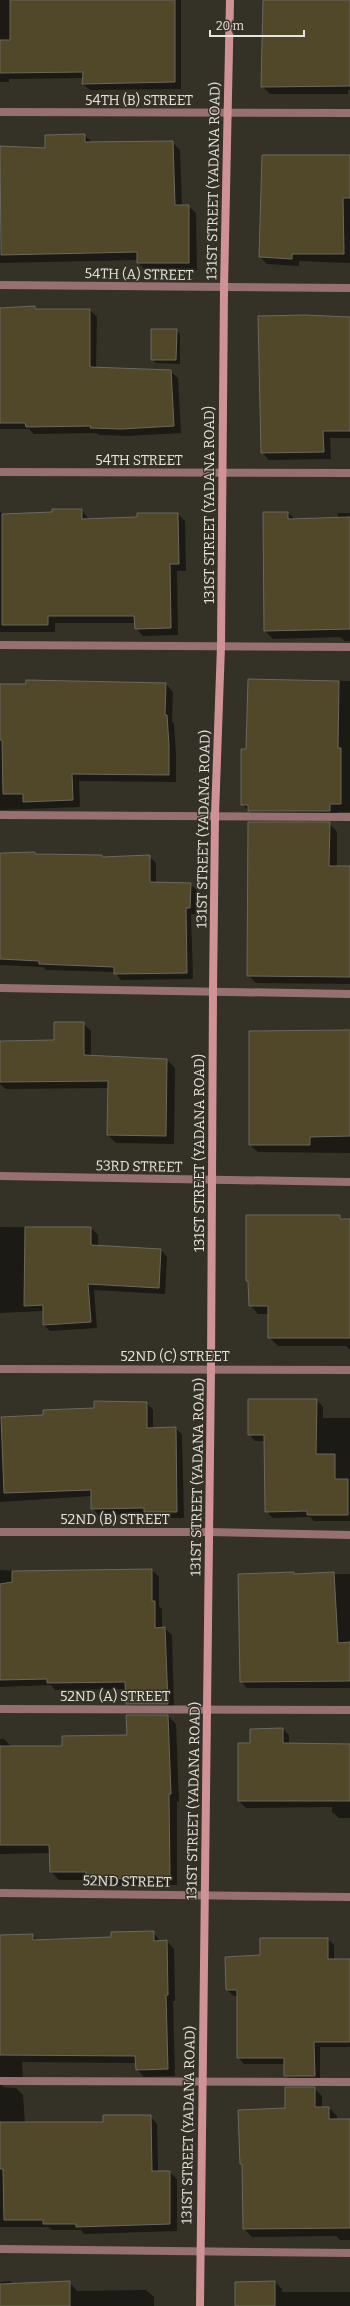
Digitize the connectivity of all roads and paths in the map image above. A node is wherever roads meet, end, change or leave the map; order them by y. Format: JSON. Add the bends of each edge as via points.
{"nodes":[{"id":1,"x":230,"y":0,"type":"edge"},
{"id":2,"x":0,"y":112,"type":"edge"},
{"id":3,"x":228,"y":113,"type":"junction"},
{"id":4,"x":350,"y":114,"type":"edge"},
{"id":5,"x":0,"y":285,"type":"edge"},
{"id":6,"x":224,"y":288,"type":"junction"},
{"id":7,"x":350,"y":288,"type":"edge"},
{"id":8,"x":0,"y":472,"type":"edge"},
{"id":9,"x":221,"y":473,"type":"junction"},
{"id":10,"x":350,"y":473,"type":"edge"},
{"id":11,"x":0,"y":645,"type":"edge"},
{"id":12,"x":221,"y":646,"type":"junction"},
{"id":13,"x":350,"y":648,"type":"edge"},
{"id":14,"x":0,"y":815,"type":"edge"},
{"id":15,"x":215,"y":816,"type":"junction"},
{"id":16,"x":350,"y":817,"type":"edge"},
{"id":17,"x":0,"y":988,"type":"edge"},
{"id":18,"x":212,"y":992,"type":"junction"},
{"id":19,"x":350,"y":994,"type":"edge"},
{"id":20,"x":0,"y":1176,"type":"edge"},
{"id":21,"x":212,"y":1180,"type":"junction"},
{"id":22,"x":350,"y":1182,"type":"edge"},
{"id":23,"x":0,"y":1369,"type":"edge"},
{"id":24,"x":211,"y":1369,"type":"junction"},
{"id":25,"x":350,"y":1370,"type":"edge"},
{"id":26,"x":0,"y":1532,"type":"edge"},
{"id":27,"x":210,"y":1532,"type":"junction"},
{"id":28,"x":350,"y":1535,"type":"edge"},
{"id":29,"x":0,"y":1709,"type":"edge"},
{"id":30,"x":207,"y":1709,"type":"junction"},
{"id":31,"x":350,"y":1710,"type":"edge"},
{"id":32,"x":0,"y":1893,"type":"edge"},
{"id":33,"x":204,"y":1895,"type":"junction"},
{"id":34,"x":350,"y":1897,"type":"edge"},
{"id":35,"x":0,"y":2081,"type":"edge"},
{"id":36,"x":201,"y":2081,"type":"junction"},
{"id":37,"x":350,"y":2082,"type":"edge"},
{"id":38,"x":0,"y":2249,"type":"edge"},
{"id":39,"x":200,"y":2252,"type":"junction"},
{"id":40,"x":350,"y":2253,"type":"edge"},
{"id":41,"x":200,"y":2306,"type":"edge"}],
"edges":[{"from":1,"to":3,"type":"street","name":"131ST STREET (YADANA ROAD)"},
{"from":2,"to":3,"type":"street","name":"54TH (B) STREET"},
{"from":3,"to":4,"type":"street","name":"54TH (B) STREET"},
{"from":3,"to":6,"type":"street","name":"131ST STREET (YADANA ROAD)"},
{"from":5,"to":6,"type":"street","name":"54TH (A) STREET"},
{"from":6,"to":7,"type":"street","name":"54TH (A) STREET"},
{"from":6,"to":9,"type":"street","name":"131ST STREET (YADANA ROAD)"},
{"from":8,"to":9,"type":"street","name":"54TH STREET"},
{"from":9,"to":10,"type":"street","name":"54TH STREET"},
{"from":9,"to":12,"type":"street","name":"131ST STREET (YADANA ROAD)"},
{"from":11,"to":12,"type":"street"},
{"from":12,"to":13,"type":"street"},
{"from":12,"to":15,"type":"street","name":"131ST STREET (YADANA ROAD)"},
{"from":14,"to":15,"type":"street"},
{"from":15,"to":16,"type":"street"},
{"from":15,"to":18,"type":"street","name":"131ST STREET (YADANA ROAD)"},
{"from":17,"to":18,"type":"street"},
{"from":18,"to":19,"type":"street"},
{"from":18,"to":21,"type":"street","name":"131ST STREET (YADANA ROAD)"},
{"from":20,"to":21,"type":"street","name":"53RD STREET"},
{"from":21,"to":22,"type":"street","name":"53RD STREET"},
{"from":21,"to":24,"type":"street","name":"131ST STREET (YADANA ROAD)"},
{"from":23,"to":24,"type":"street","name":"52ND (C) STREET"},
{"from":24,"to":25,"type":"street","name":"52ND (C) STREET"},
{"from":24,"to":27,"type":"street","name":"131ST STREET (YADANA ROAD)"},
{"from":26,"to":27,"type":"street","name":"52ND (B) STREET"},
{"from":27,"to":28,"type":"street","name":"52ND (B) STREET"},
{"from":27,"to":30,"type":"street","name":"131ST STREET (YADANA ROAD)"},
{"from":29,"to":30,"type":"street","name":"52ND (A) STREET"},
{"from":30,"to":31,"type":"street","name":"52ND (A) STREET"},
{"from":30,"to":33,"type":"street","name":"131ST STREET (YADANA ROAD)"},
{"from":32,"to":33,"type":"street","name":"52ND STREET"},
{"from":33,"to":34,"type":"street","name":"52ND STREET"},
{"from":33,"to":36,"type":"street","name":"131ST STREET (YADANA ROAD)"},
{"from":35,"to":36,"type":"street"},
{"from":36,"to":37,"type":"street"},
{"from":36,"to":39,"type":"street","name":"131ST STREET (YADANA ROAD)"},
{"from":38,"to":39,"type":"street"},
{"from":39,"to":40,"type":"street"},
{"from":39,"to":41,"type":"street","name":"131ST STREET (YADANA ROAD)"}]}
